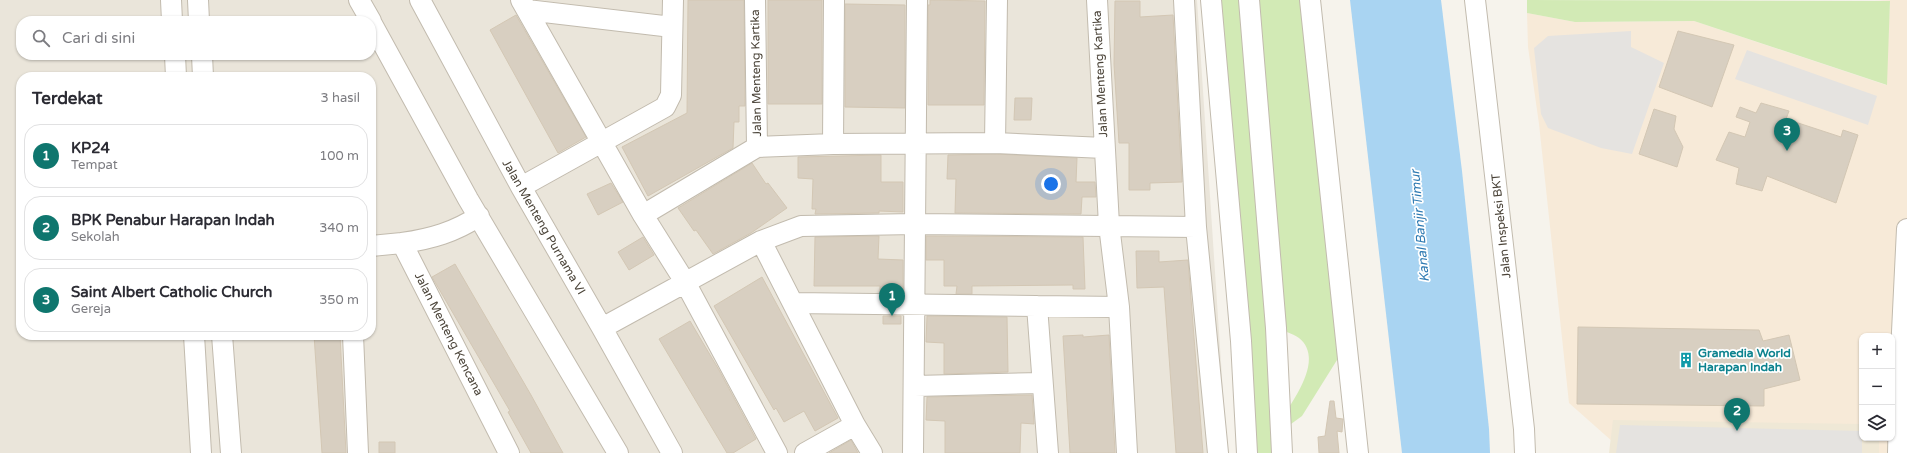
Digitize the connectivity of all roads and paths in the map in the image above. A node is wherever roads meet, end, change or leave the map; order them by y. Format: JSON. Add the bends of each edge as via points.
{"nodes":[{"id":1,"x":171,"y":0,"type":"edge"},
{"id":2,"x":198,"y":0,"type":"edge"},
{"id":3,"x":359,"y":0,"type":"edge"},
{"id":4,"x":420,"y":0,"type":"edge"},
{"id":5,"x":673,"y":0,"type":"edge"},
{"id":6,"x":755,"y":0,"type":"edge"},
{"id":7,"x":834,"y":0,"type":"edge"},
{"id":8,"x":917,"y":0,"type":"edge"},
{"id":9,"x":997,"y":0,"type":"edge"},
{"id":10,"x":1097,"y":0,"type":"edge"},
{"id":11,"x":1184,"y":0,"type":"edge"},
{"id":12,"x":1211,"y":0,"type":"edge"},
{"id":13,"x":1248,"y":0,"type":"edge"},
{"id":14,"x":1310,"y":0,"type":"edge"},
{"id":15,"x":1475,"y":0,"type":"edge"},
{"id":16,"x":524,"y":5,"type":"edge"},
{"id":17,"x":172,"y":16,"type":"edge"},
{"id":18,"x":199,"y":16,"type":"edge"},
{"id":19,"x":368,"y":16,"type":"edge"},
{"id":20,"x":672,"y":27,"type":"junction"},
{"id":21,"x":376,"y":30,"type":"edge"},
{"id":22,"x":175,"y":60,"type":"edge"},
{"id":23,"x":202,"y":60,"type":"edge"},
{"id":24,"x":176,"y":72,"type":"edge"},
{"id":25,"x":203,"y":72,"type":"edge"},
{"id":26,"x":601,"y":143,"type":"junction"},
{"id":27,"x":915,"y":143,"type":"junction"},
{"id":28,"x":995,"y":143,"type":"junction"},
{"id":29,"x":833,"y":144,"type":"junction"},
{"id":30,"x":757,"y":147,"type":"junction"},
{"id":31,"x":1104,"y":148,"type":"junction"},
{"id":32,"x":521,"y":187,"type":"junction"},
{"id":33,"x":643,"y":215,"type":"junction"},
{"id":34,"x":479,"y":216,"type":"junction"},
{"id":35,"x":914,"y":224,"type":"junction"},
{"id":36,"x":1109,"y":225,"type":"junction"},
{"id":37,"x":1196,"y":227,"type":"junction"},
{"id":38,"x":1907,"y":229,"type":"edge"},
{"id":39,"x":761,"y":242,"type":"junction"},
{"id":40,"x":402,"y":243,"type":"junction"},
{"id":41,"x":376,"y":246,"type":"edge"},
{"id":42,"x":685,"y":282,"type":"junction"},
{"id":43,"x":793,"y":303,"type":"junction"},
{"id":44,"x":914,"y":306,"type":"junction"},
{"id":45,"x":1037,"y":306,"type":"junction"},
{"id":46,"x":1119,"y":307,"type":"junction"},
{"id":47,"x":602,"y":328,"type":"junction"},
{"id":48,"x":194,"y":340,"type":"edge"},
{"id":49,"x":222,"y":340,"type":"edge"},
{"id":50,"x":354,"y":340,"type":"edge"},
{"id":51,"x":1042,"y":383,"type":"junction"},
{"id":52,"x":914,"y":386,"type":"junction"},
{"id":53,"x":855,"y":425,"type":"junction"},
{"id":54,"x":201,"y":453,"type":"edge"},
{"id":55,"x":230,"y":453,"type":"edge"},
{"id":56,"x":358,"y":453,"type":"edge"},
{"id":57,"x":509,"y":453,"type":"edge"},
{"id":58,"x":618,"y":453,"type":"edge"},
{"id":59,"x":672,"y":453,"type":"edge"},
{"id":60,"x":777,"y":453,"type":"edge"},
{"id":61,"x":805,"y":453,"type":"edge"},
{"id":62,"x":872,"y":453,"type":"edge"},
{"id":63,"x":913,"y":453,"type":"edge"},
{"id":64,"x":1048,"y":453,"type":"edge"},
{"id":65,"x":1127,"y":453,"type":"edge"},
{"id":66,"x":1218,"y":453,"type":"edge"},
{"id":67,"x":1247,"y":453,"type":"edge"},
{"id":68,"x":1282,"y":453,"type":"edge"},
{"id":69,"x":1358,"y":453,"type":"edge"},
{"id":70,"x":1525,"y":453,"type":"edge"},
{"id":71,"x":1898,"y":453,"type":"edge"}],
"edges":[{"from":1,"to":17,"type":"street"},
{"from":2,"to":18,"type":"street"},
{"from":3,"to":19,"type":"street"},
{"from":4,"to":32,"type":"street","name":"Jalan Menteng Purnama VI"},
{"from":5,"to":20,"type":"street"},
{"from":6,"to":30,"type":"street","name":"Jalan Menteng Kartika"},
{"from":7,"to":29,"type":"street"},
{"from":8,"to":27,"type":"street"},
{"from":9,"to":28,"type":"street"},
{"from":10,"to":31,"type":"street","name":"Jalan Menteng Kartika"},
{"from":11,"to":37,"type":"street"},
{"from":12,"to":67,"type":"street","via":[[1242,341]]},
{"from":13,"to":68,"type":"street","via":[[1276,328]]},
{"from":14,"to":69,"type":"street"},
{"from":15,"to":70,"type":"street","name":"Jalan Inspeksi BKT"},
{"from":16,"to":20,"type":"street"},
{"from":16,"to":26,"type":"street"},
{"from":20,"to":26,"type":"street","via":[[669,102],[665,107]]},
{"from":21,"to":34,"type":"street"},
{"from":22,"to":24,"type":"street"},
{"from":23,"to":25,"type":"street"},
{"from":26,"to":32,"type":"street"},
{"from":26,"to":33,"type":"street"},
{"from":27,"to":28,"type":"street"},
{"from":27,"to":29,"type":"street"},
{"from":27,"to":35,"type":"street"},
{"from":28,"to":31,"type":"street"},
{"from":29,"to":30,"type":"street"},
{"from":30,"to":33,"type":"street"},
{"from":31,"to":36,"type":"street","name":"Jalan Menteng Kartika"},
{"from":32,"to":47,"type":"street","name":"Jalan Menteng Purnama VI"},
{"from":33,"to":42,"type":"street"},
{"from":34,"to":40,"type":"street","via":[[463,227],[426,240]]},
{"from":34,"to":58,"type":"street"},
{"from":35,"to":36,"type":"street"},
{"from":35,"to":39,"type":"street","via":[[801,226]]},
{"from":35,"to":44,"type":"street"},
{"from":36,"to":37,"type":"street"},
{"from":36,"to":46,"type":"street","name":"Jalan Menteng Kartika"},
{"from":37,"to":66,"type":"street"},
{"from":38,"to":71,"type":"street"},
{"from":39,"to":42,"type":"street"},
{"from":39,"to":43,"type":"street"},
{"from":40,"to":41,"type":"street"},
{"from":40,"to":57,"type":"street","name":"Jalan Menteng Kencana"},
{"from":42,"to":47,"type":"street"},
{"from":42,"to":60,"type":"street"},
{"from":43,"to":44,"type":"street"},
{"from":43,"to":53,"type":"street"},
{"from":44,"to":45,"type":"street"},
{"from":44,"to":52,"type":"street"},
{"from":45,"to":46,"type":"street"},
{"from":45,"to":51,"type":"street"},
{"from":46,"to":65,"type":"street","name":"Jalan Menteng Kartika"},
{"from":47,"to":59,"type":"street","name":"Jalan Menteng Purnama VI"},
{"from":48,"to":54,"type":"street"},
{"from":49,"to":55,"type":"street"},
{"from":50,"to":56,"type":"street"},
{"from":51,"to":52,"type":"street"},
{"from":51,"to":64,"type":"street"},
{"from":52,"to":63,"type":"street"},
{"from":53,"to":61,"type":"street"},
{"from":53,"to":62,"type":"street"}]}
